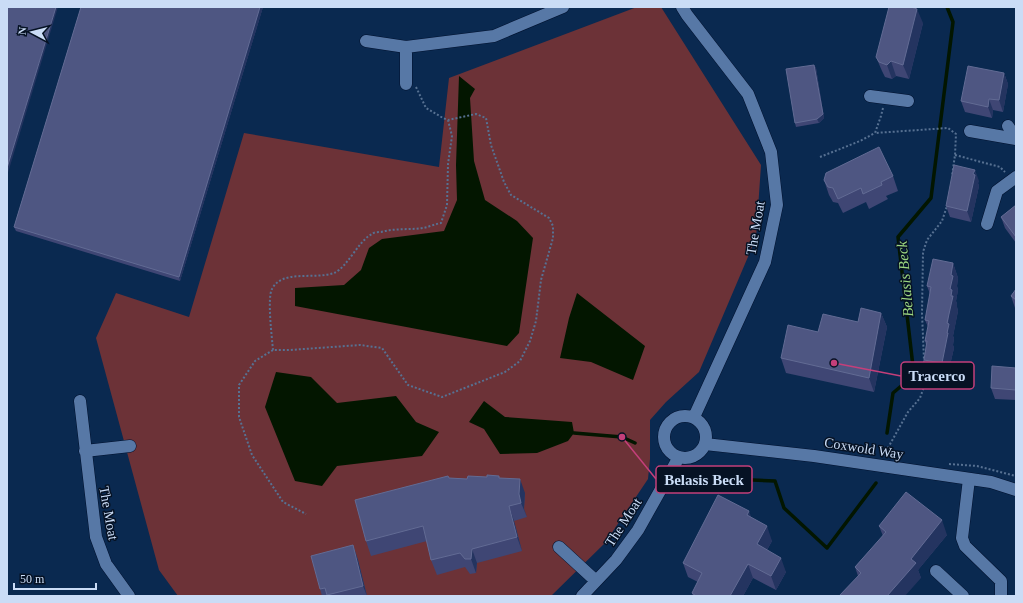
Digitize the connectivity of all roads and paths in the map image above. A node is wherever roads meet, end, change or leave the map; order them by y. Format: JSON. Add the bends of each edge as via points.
{"nodes":[{"id":1,"x":563,"y":7,"type":"edge"},
{"id":2,"x":682,"y":7,"type":"edge"},
{"id":3,"x":366,"y":41,"type":"dead end"},
{"id":4,"x":406,"y":47,"type":"junction"},
{"id":5,"x":406,"y":84,"type":"joint"},
{"id":6,"x":870,"y":96,"type":"dead end"},
{"id":7,"x":884,"y":97,"type":"junction"},
{"id":8,"x":908,"y":101,"type":"dead end"},
{"id":9,"x":448,"y":120,"type":"junction"},
{"id":10,"x":1008,"y":126,"type":"dead end"},
{"id":11,"x":970,"y":131,"type":"dead end"},
{"id":12,"x":875,"y":133,"type":"junction"},
{"id":13,"x":1016,"y":139,"type":"edge"},
{"id":14,"x":955,"y":155,"type":"junction"},
{"id":15,"x":820,"y":158,"type":"dead end"},
{"id":16,"x":952,"y":178,"type":"edge"},
{"id":17,"x":1015,"y":178,"type":"edge"},
{"id":18,"x":949,"y":201,"type":"edge"},
{"id":19,"x":987,"y":224,"type":"dead end"},
{"id":20,"x":273,"y":350,"type":"junction"},
{"id":21,"x":80,"y":401,"type":"dead end"},
{"id":22,"x":694,"y":417,"type":"junction"},
{"id":23,"x":705,"y":444,"type":"junction"},
{"id":24,"x":130,"y":446,"type":"dead end"},
{"id":25,"x":85,"y":451,"type":"junction"},
{"id":26,"x":679,"y":457,"type":"junction"},
{"id":27,"x":882,"y":466,"type":"junction"},
{"id":28,"x":969,"y":479,"type":"junction"},
{"id":29,"x":1016,"y":490,"type":"edge"},
{"id":30,"x":306,"y":514,"type":"dead end"},
{"id":31,"x":559,"y":547,"type":"dead end"},
{"id":32,"x":936,"y":571,"type":"dead end"},
{"id":33,"x":596,"y":581,"type":"junction"},
{"id":34,"x":129,"y":596,"type":"edge"},
{"id":35,"x":582,"y":596,"type":"edge"},
{"id":36,"x":963,"y":596,"type":"edge"},
{"id":37,"x":1001,"y":596,"type":"edge"}],
"edges":[{"from":1,"to":4,"type":"street","via":[[494,36]]},
{"from":2,"to":22,"type":"street","name":"The Moat","via":[[748,94],[771,152],[777,205],[765,262]]},
{"from":3,"to":4,"type":"street"},
{"from":4,"to":5,"type":"street"},
{"from":5,"to":9,"type":"path","via":[[417,88],[426,108]]},
{"from":6,"to":7,"type":"street"},
{"from":7,"to":8,"type":"street"},
{"from":7,"to":12,"type":"path"},
{"from":9,"to":20,"type":"path","via":[[452,136],[447,205],[441,223],[423,228],[392,229],[372,234],[335,273],[316,277],[286,277],[277,281],[271,290],[269,303]]},
{"from":9,"to":20,"type":"path","via":[[476,114],[486,118],[491,145],[511,195],[549,218],[553,226],[541,280],[536,321],[520,361],[505,372],[442,397],[408,385],[382,348],[360,345]]},
{"from":10,"to":13,"type":"street"},
{"from":11,"to":13,"type":"street"},
{"from":12,"to":14,"type":"path","via":[[948,128],[956,134]]},
{"from":12,"to":15,"type":"path"},
{"from":14,"to":16,"type":"path"},
{"from":14,"to":17,"type":"path","via":[[1000,167]]},
{"from":17,"to":19,"type":"street","via":[[997,192]]},
{"from":18,"to":27,"type":"path","via":[[942,221],[927,240],[922,252],[925,384],[920,398],[908,412],[885,454]]},
{"from":20,"to":30,"type":"path","via":[[255,361],[239,385],[239,417],[252,455],[283,502]]},
{"from":21,"to":25,"type":"street","name":"The Moat"},
{"from":22,"to":23,"type":"street","via":[[702,424],[706,434]]},
{"from":22,"to":26,"type":"street","via":[[683,415],[672,419],[665,429],[664,440],[669,451]]},
{"from":23,"to":26,"type":"street","via":[[699,453],[689,458]]},
{"from":23,"to":27,"type":"street","name":"Coxwold Way"},
{"from":24,"to":25,"type":"street"},
{"from":25,"to":34,"type":"street","name":"The Moat","via":[[96,537],[106,564]]},
{"from":26,"to":33,"type":"street","name":"The Moat","via":[[638,530],[616,560]]},
{"from":27,"to":28,"type":"street","name":"Coxwold Way"},
{"from":28,"to":29,"type":"street","name":"Coxwold Way","via":[[991,482]]},
{"from":28,"to":37,"type":"street","via":[[962,538],[965,546],[1001,581]]},
{"from":31,"to":33,"type":"street"},
{"from":32,"to":36,"type":"street"},
{"from":33,"to":35,"type":"street","name":"The Moat"}]}
